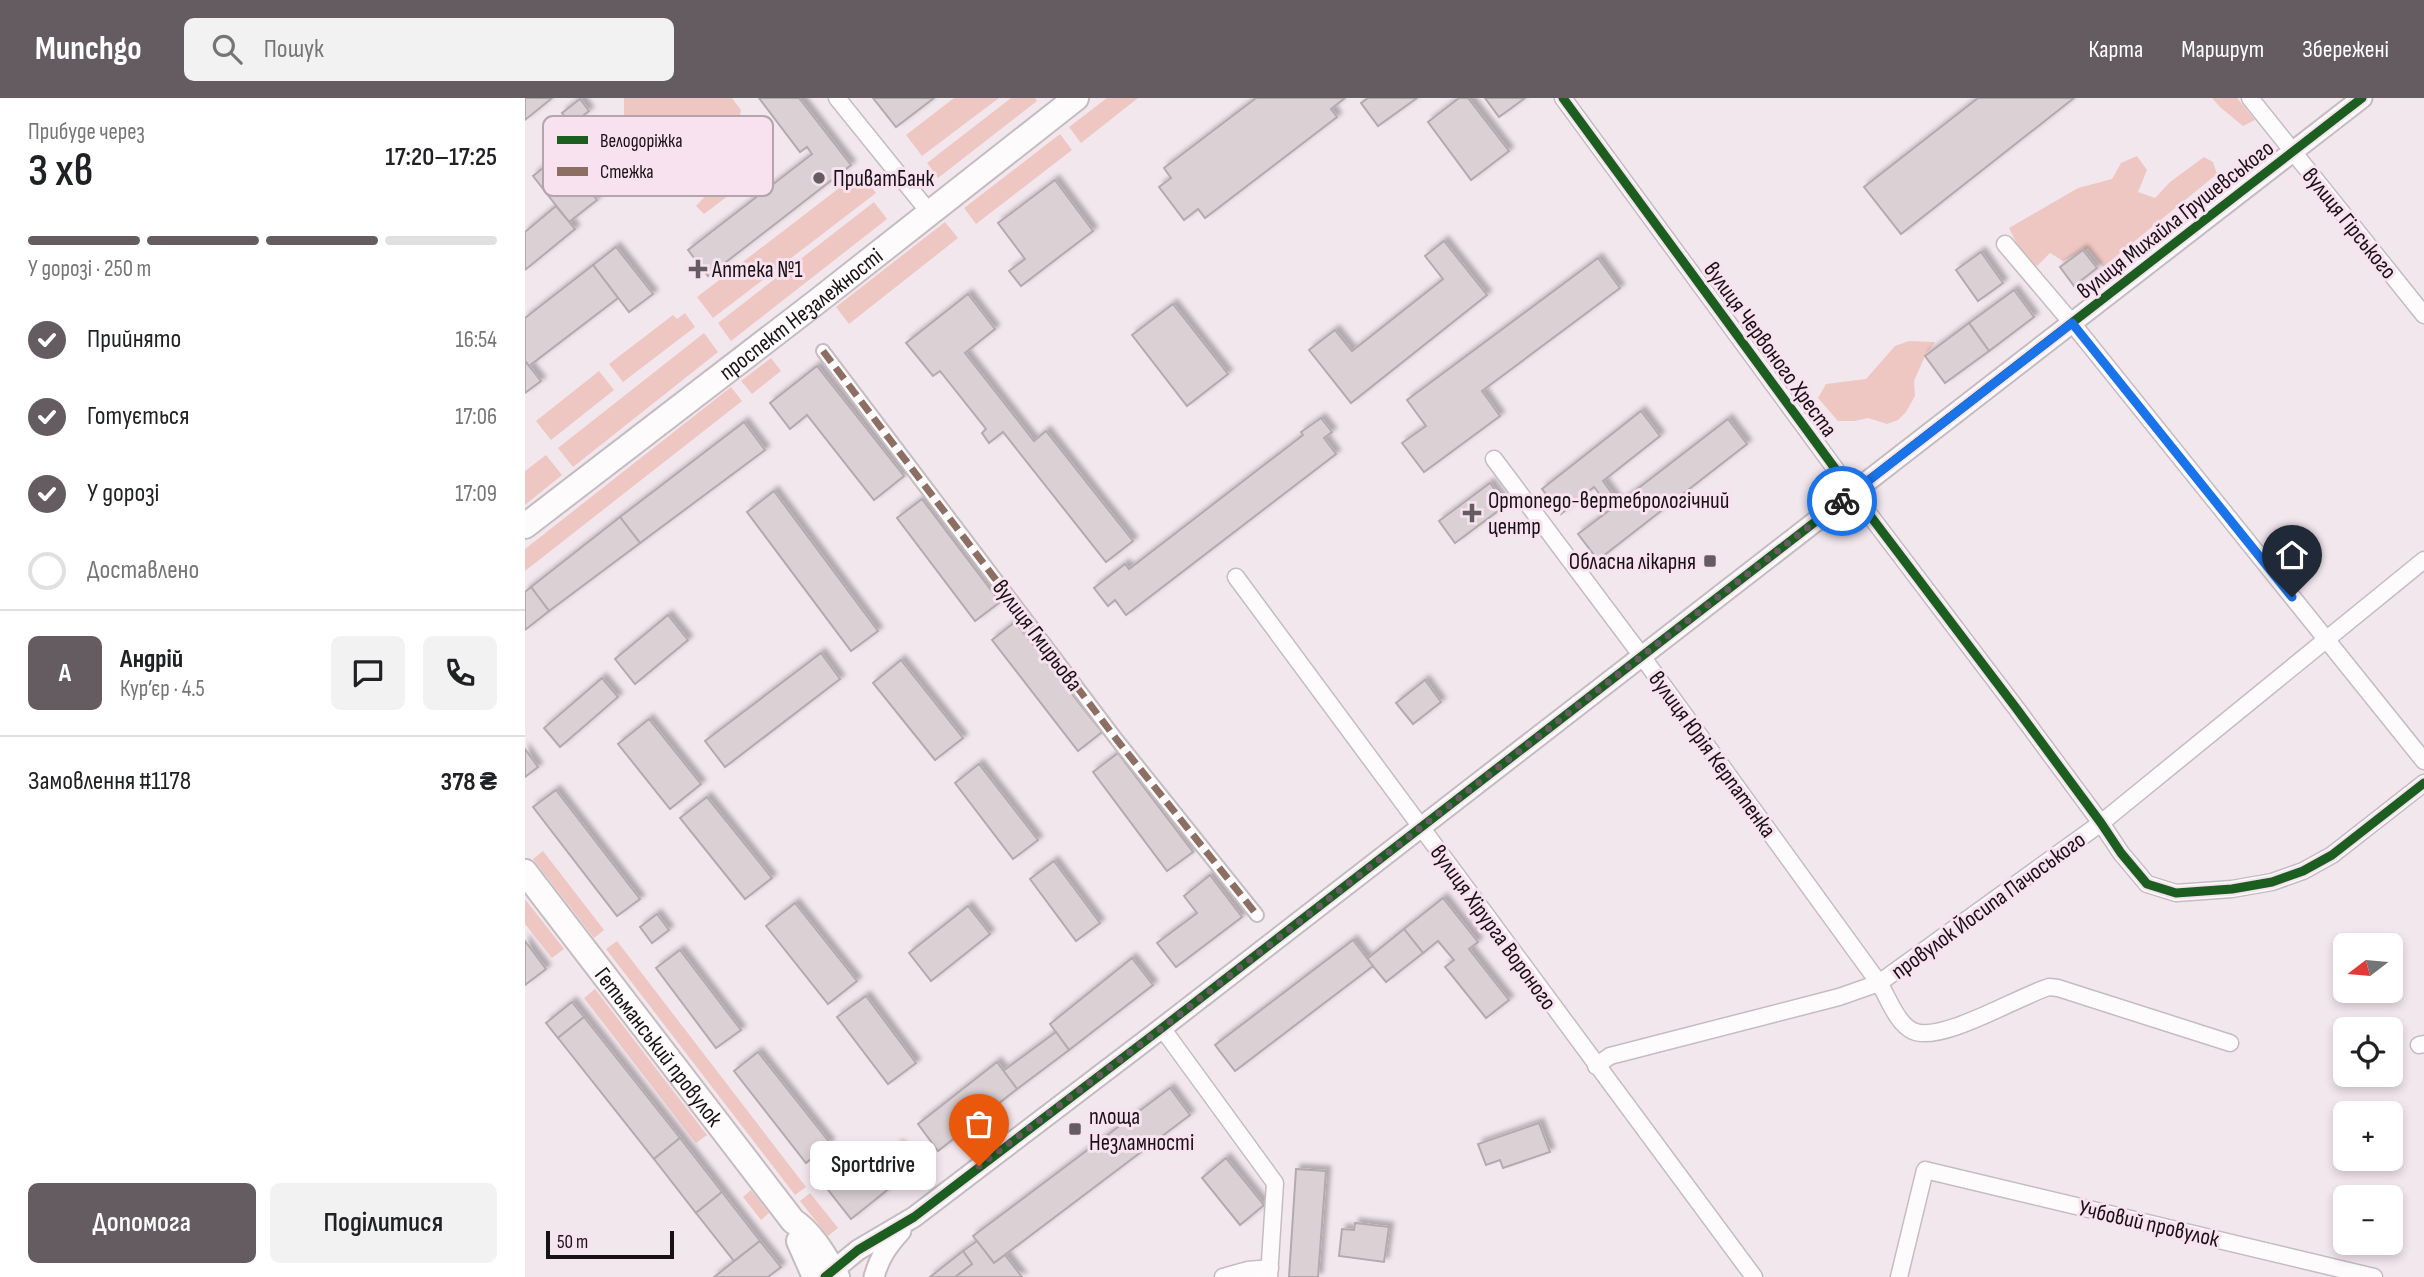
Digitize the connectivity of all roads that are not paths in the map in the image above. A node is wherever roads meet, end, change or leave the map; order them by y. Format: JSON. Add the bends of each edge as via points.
{"nodes":[{"id":1,"x":837,"y":98,"type":"edge"},
{"id":2,"x":1076,"y":98,"type":"edge"},
{"id":3,"x":1563,"y":98,"type":"edge"},
{"id":4,"x":2250,"y":98,"type":"edge"},
{"id":5,"x":2362,"y":98,"type":"edge"},
{"id":6,"x":2293,"y":152,"type":"junction"},
{"id":7,"x":929,"y":212,"type":"junction"},
{"id":8,"x":2005,"y":244,"type":"dead end"},
{"id":9,"x":2424,"y":315,"type":"edge"},
{"id":10,"x":2072,"y":323,"type":"junction"},
{"id":11,"x":823,"y":351,"type":"dead end"},
{"id":12,"x":1494,"y":459,"type":"dead end"},
{"id":13,"x":1853,"y":493,"type":"junction"},
{"id":14,"x":525,"y":526,"type":"edge"},
{"id":15,"x":2424,"y":560,"type":"edge"},
{"id":16,"x":1236,"y":577,"type":"dead end"},
{"id":17,"x":2326,"y":639,"type":"junction"},
{"id":18,"x":1641,"y":655,"type":"junction"},
{"id":19,"x":2424,"y":761,"type":"edge"},
{"id":20,"x":2424,"y":783,"type":"edge"},
{"id":21,"x":2101,"y":823,"type":"junction"},
{"id":22,"x":1420,"y":827,"type":"junction"},
{"id":23,"x":525,"y":872,"type":"edge"},
{"id":24,"x":1257,"y":915,"type":"dead end"},
{"id":25,"x":1879,"y":983,"type":"junction"},
{"id":26,"x":1162,"y":1028,"type":"junction"},
{"id":27,"x":2230,"y":1043,"type":"dead end"},
{"id":28,"x":1596,"y":1066,"type":"junction"},
{"id":29,"x":886,"y":1240,"type":"junction"},
{"id":30,"x":858,"y":1250,"type":"junction"},
{"id":31,"x":821,"y":1268,"type":"edge"},
{"id":32,"x":1269,"y":1273,"type":"edge"},
{"id":33,"x":874,"y":1277,"type":"edge"},
{"id":34,"x":1223,"y":1277,"type":"edge"},
{"id":35,"x":1754,"y":1277,"type":"edge"},
{"id":36,"x":1899,"y":1277,"type":"edge"},
{"id":37,"x":2374,"y":1277,"type":"edge"}],
"edges":[{"from":1,"to":7,"type":"street"},
{"from":2,"to":7,"type":"main road","name":"проспект Незалежності"},
{"from":3,"to":13,"type":"street","name":"вулиця Червоного Хреста"},
{"from":4,"to":6,"type":"street","name":"вулиця Гірського"},
{"from":5,"to":6,"type":"street","name":"вулиця Михайла Грушевського"},
{"from":6,"to":9,"type":"street","name":"вулиця Гірського"},
{"from":6,"to":10,"type":"street","name":"вулиця Михайла Грушевського"},
{"from":7,"to":14,"type":"main road","name":"проспект Незалежності"},
{"from":8,"to":10,"type":"street"},
{"from":10,"to":13,"type":"street","name":"вулиця Михайла Грушевського"},
{"from":10,"to":17,"type":"street"},
{"from":11,"to":24,"type":"street","name":"вулиця Гмирьова","via":[[1117,740]]},
{"from":12,"to":18,"type":"street","name":"вулиця Юрія Керпатенка"},
{"from":13,"to":18,"type":"street","name":"вулиця Михайла Грушевського"},
{"from":13,"to":21,"type":"street","name":"вулиця Червоного Хреста"},
{"from":15,"to":17,"type":"street","name":"провулок Йосипа Пачоського"},
{"from":16,"to":22,"type":"street","name":"вулиця Хірурга Вороного"},
{"from":17,"to":19,"type":"street"},
{"from":17,"to":21,"type":"street","name":"провулок Йосипа Пачоського"},
{"from":18,"to":22,"type":"street","name":"вулиця Михайла Грушевського"},
{"from":18,"to":25,"type":"street","name":"вулиця Юрія Керпатенка"},
{"from":20,"to":21,"type":"street","name":"вулиця Червоного Хреста","via":[[2322,861],[2272,882],[2232,889],[2176,893],[2147,884]]},
{"from":21,"to":25,"type":"street","name":"провулок Йосипа Пачоського"},
{"from":22,"to":26,"type":"street","name":"вулиця Михайла Грушевського"},
{"from":22,"to":28,"type":"street","name":"вулиця Хірурга Вороного"},
{"from":23,"to":31,"type":"main road","name":"Гетьманський провулок","via":[[793,1221]]},
{"from":25,"to":27,"type":"street","name":"вулиця Юрія Керпатенка","via":[[1912,1031],[1935,1034],[2059,988]]},
{"from":25,"to":28,"type":"street","name":"провулок Йосипа Пачоського","via":[[1610,1056]]},
{"from":26,"to":29,"type":"street","name":"вулиця Михайла Грушевського"},
{"from":26,"to":32,"type":"street","via":[[1275,1183]]},
{"from":28,"to":35,"type":"street","name":"вулиця Хірурга Вороного"},
{"from":29,"to":30,"type":"street"},
{"from":29,"to":31,"type":"street"},
{"from":29,"to":33,"type":"street"},
{"from":30,"to":31,"type":"street"},
{"from":30,"to":31,"type":"street","via":[[838,1252]]},
{"from":32,"to":34,"type":"street","via":[[1248,1270]]},
{"from":36,"to":37,"type":"street","name":"Учбовий провулок","via":[[1925,1170]]}]}
